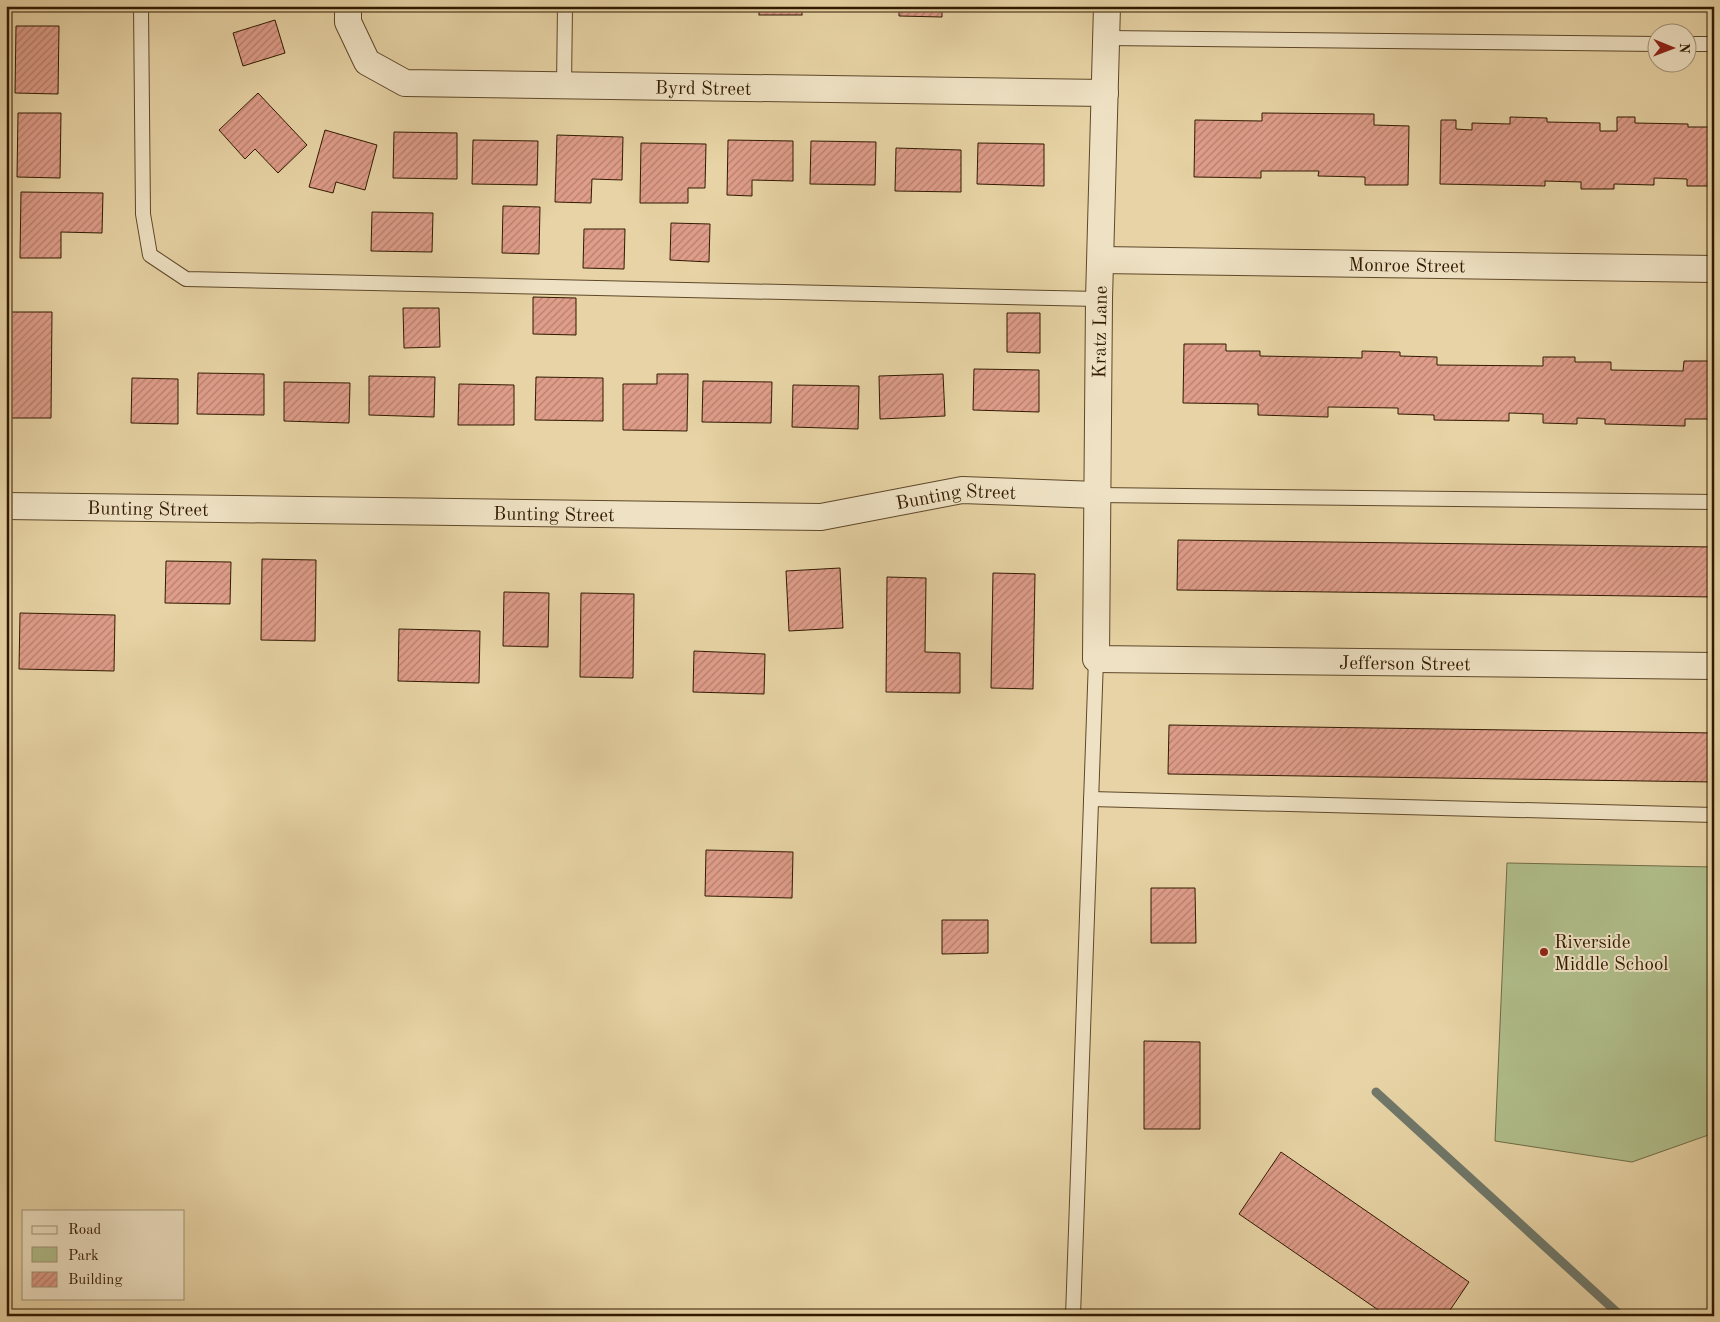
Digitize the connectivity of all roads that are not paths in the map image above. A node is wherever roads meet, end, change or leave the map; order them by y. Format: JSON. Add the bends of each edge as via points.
{"nodes":[{"id":1,"x":141,"y":6,"type":"edge"},
{"id":2,"x":348,"y":6,"type":"edge"},
{"id":3,"x":565,"y":6,"type":"edge"},
{"id":4,"x":1107,"y":6,"type":"edge"},
{"id":5,"x":1106,"y":38,"type":"junction"},
{"id":6,"x":1648,"y":44,"type":"edge"},
{"id":7,"x":1698,"y":44,"type":"edge"},
{"id":8,"x":1714,"y":44,"type":"edge"},
{"id":9,"x":564,"y":86,"type":"junction"},
{"id":10,"x":1105,"y":93,"type":"junction"},
{"id":11,"x":1101,"y":260,"type":"junction"},
{"id":12,"x":1714,"y":269,"type":"edge"},
{"id":13,"x":1099,"y":299,"type":"junction"},
{"id":14,"x":1097,"y":496,"type":"junction"},
{"id":15,"x":1714,"y":502,"type":"edge"},
{"id":16,"x":6,"y":506,"type":"edge"},
{"id":17,"x":1096,"y":658,"type":"junction"},
{"id":18,"x":1714,"y":666,"type":"edge"},
{"id":19,"x":1091,"y":799,"type":"junction"},
{"id":20,"x":1714,"y":815,"type":"edge"},
{"id":21,"x":1073,"y":1316,"type":"edge"}],
"edges":[{"from":1,"to":13,"type":"lane","via":[[143,214],[150,255],[186,279]]},
{"from":2,"to":9,"type":"street","name":"Byrd Street","via":[[348,22],[366,62],[405,83]]},
{"from":3,"to":9,"type":"lane"},
{"from":4,"to":5,"type":"street","name":"Kratz Lane"},
{"from":5,"to":6,"type":"lane"},
{"from":5,"to":10,"type":"street","name":"Kratz Lane"},
{"from":7,"to":8,"type":"lane"},
{"from":9,"to":10,"type":"street","name":"Byrd Street"},
{"from":10,"to":11,"type":"street","name":"Kratz Lane"},
{"from":11,"to":12,"type":"street","name":"Monroe Street"},
{"from":11,"to":13,"type":"street","name":"Kratz Lane"},
{"from":13,"to":14,"type":"street","name":"Kratz Lane"},
{"from":14,"to":15,"type":"lane"},
{"from":14,"to":16,"type":"street","name":"Bunting Street","via":[[962,490],[821,517]]},
{"from":14,"to":17,"type":"street","name":"Kratz Lane"},
{"from":17,"to":18,"type":"street","name":"Jefferson Street"},
{"from":17,"to":19,"type":"lane"},
{"from":19,"to":20,"type":"lane"},
{"from":19,"to":21,"type":"lane"}]}
